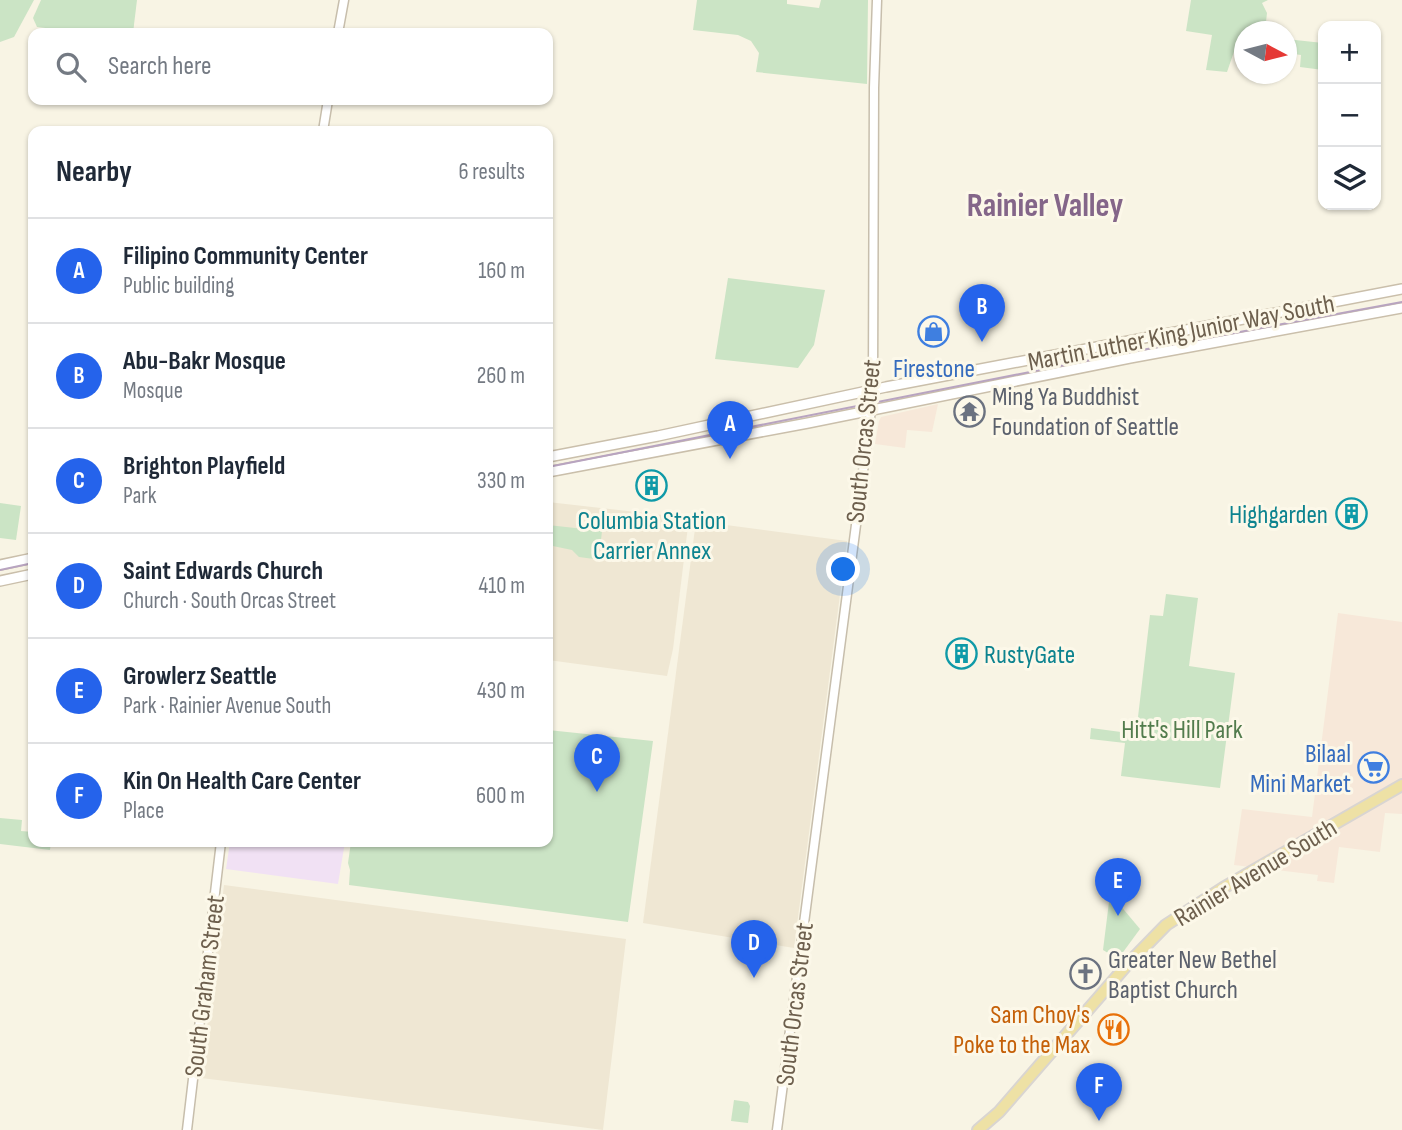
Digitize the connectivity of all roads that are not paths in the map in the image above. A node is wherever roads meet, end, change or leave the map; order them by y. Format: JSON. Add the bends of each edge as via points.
{"nodes":[{"id":1,"x":344,"y":0,"type":"edge"},
{"id":2,"x":877,"y":0,"type":"edge"},
{"id":3,"x":339,"y":28,"type":"edge"},
{"id":4,"x":327,"y":105,"type":"edge"},
{"id":5,"x":324,"y":126,"type":"edge"},
{"id":6,"x":1402,"y":289,"type":"edge"},
{"id":7,"x":1402,"y":307,"type":"edge"},
{"id":8,"x":873,"y":390,"type":"junction"},
{"id":9,"x":871,"y":410,"type":"junction"},
{"id":10,"x":553,"y":456,"type":"edge"},
{"id":11,"x":553,"y":471,"type":"edge"},
{"id":12,"x":28,"y":559,"type":"edge"},
{"id":13,"x":0,"y":565,"type":"edge"},
{"id":14,"x":28,"y":575,"type":"edge"},
{"id":15,"x":0,"y":581,"type":"edge"},
{"id":16,"x":1402,"y":785,"type":"edge"},
{"id":17,"x":220,"y":847,"type":"edge"},
{"id":18,"x":187,"y":1130,"type":"edge"},
{"id":19,"x":777,"y":1130,"type":"edge"},
{"id":20,"x":978,"y":1130,"type":"edge"}],
"edges":[{"from":1,"to":3,"type":"street"},
{"from":2,"to":8,"type":"street","name":"South Orcas Street"},
{"from":4,"to":5,"type":"street"},
{"from":6,"to":8,"type":"main road","name":"Martin Luther King Junior Way South"},
{"from":7,"to":9,"type":"main road","name":"Martin Luther King Junior Way South"},
{"from":8,"to":9,"type":"street","name":"South Orcas Street"},
{"from":8,"to":10,"type":"main road","name":"Martin Luther King Junior Way South"},
{"from":9,"to":11,"type":"main road","name":"Martin Luther King Junior Way South"},
{"from":9,"to":19,"type":"street","name":"South Orcas Street"},
{"from":12,"to":13,"type":"main road"},
{"from":14,"to":15,"type":"main road"},
{"from":16,"to":20,"type":"main road","name":"Rainier Avenue South","via":[[1166,925]]},
{"from":17,"to":18,"type":"street","name":"South Graham Street"}]}
